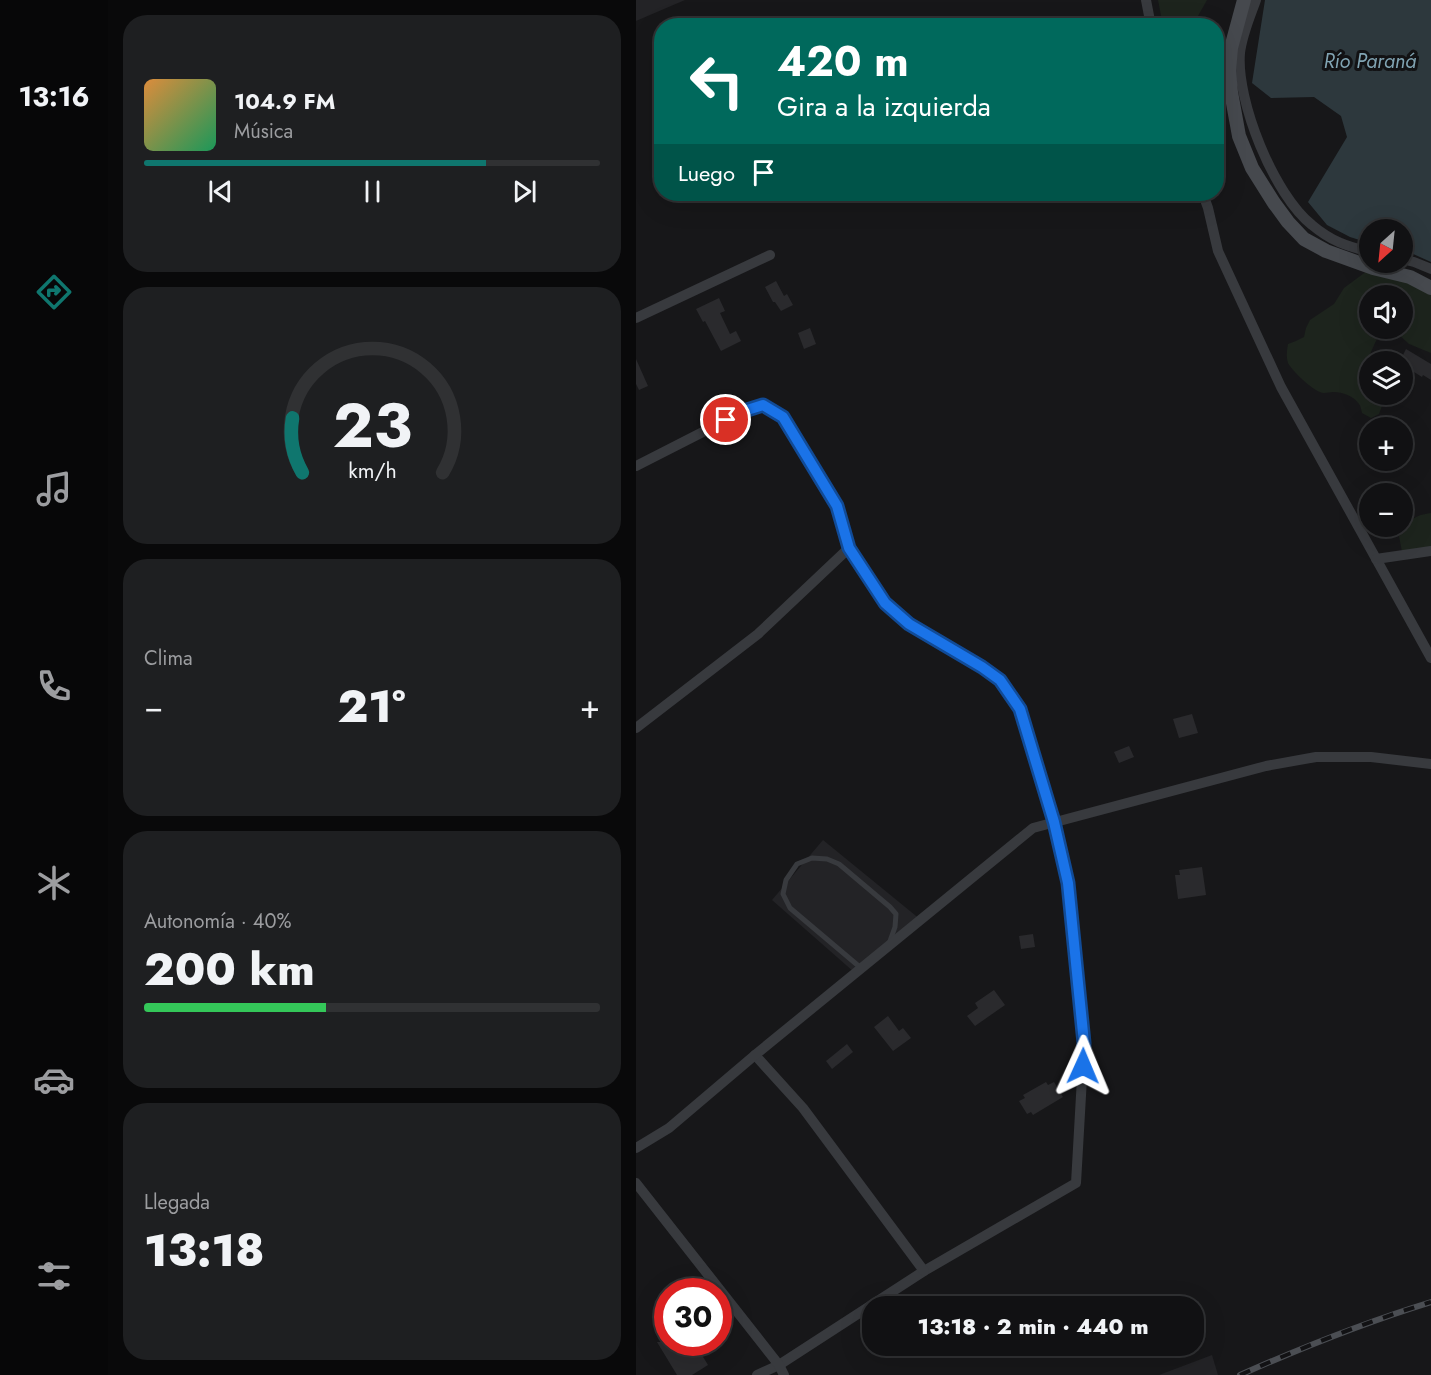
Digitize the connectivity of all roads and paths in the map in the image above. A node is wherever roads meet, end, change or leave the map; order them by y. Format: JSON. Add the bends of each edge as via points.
{"nodes":[{"id":1,"x":1146,"y":0,"type":"edge"},
{"id":2,"x":1244,"y":0,"type":"edge"},
{"id":3,"x":1256,"y":0,"type":"edge"},
{"id":4,"x":1149,"y":18,"type":"edge"},
{"id":5,"x":1206,"y":201,"type":"edge"},
{"id":6,"x":1359,"y":249,"type":"edge"},
{"id":7,"x":770,"y":255,"type":"dead end"},
{"id":8,"x":1413,"y":262,"type":"edge"},
{"id":9,"x":1431,"y":269,"type":"edge"},
{"id":10,"x":1431,"y":288,"type":"edge"},
{"id":11,"x":636,"y":318,"type":"edge"},
{"id":12,"x":636,"y":466,"type":"edge"},
{"id":13,"x":849,"y":548,"type":"junction"},
{"id":14,"x":1431,"y":550,"type":"edge"},
{"id":15,"x":1376,"y":559,"type":"junction"},
{"id":16,"x":1431,"y":658,"type":"edge"},
{"id":17,"x":636,"y":728,"type":"edge"},
{"id":18,"x":1431,"y":764,"type":"edge"},
{"id":19,"x":1054,"y":822,"type":"junction"},
{"id":20,"x":889,"y":946,"type":"junction"},
{"id":21,"x":861,"y":968,"type":"junction"},
{"id":22,"x":755,"y":1055,"type":"junction"},
{"id":23,"x":636,"y":1148,"type":"edge"},
{"id":24,"x":636,"y":1183,"type":"edge"},
{"id":25,"x":924,"y":1271,"type":"junction"},
{"id":26,"x":782,"y":1370,"type":"edge"},
{"id":27,"x":758,"y":1375,"type":"edge"}],
"edges":[{"from":1,"to":4,"type":"street"},
{"from":2,"to":10,"type":"main road","via":[[1231,48],[1231,92],[1239,136],[1252,168],[1274,203],[1304,239],[1318,247],[1410,277]]},
{"from":3,"to":6,"type":"street","via":[[1240,50],[1240,70],[1249,116],[1270,167],[1310,224],[1338,243]]},
{"from":5,"to":15,"type":"street","via":[[1218,251],[1276,376]]},
{"from":7,"to":11,"type":"street"},
{"from":8,"to":9,"type":"street"},
{"from":12,"to":13,"type":"street","via":[[763,405],[783,417],[837,506]]},
{"from":13,"to":17,"type":"street","via":[[758,634]]},
{"from":13,"to":19,"type":"street","via":[[885,603],[909,624],[1000,680],[1020,709]]},
{"from":14,"to":15,"type":"street"},
{"from":15,"to":16,"type":"street"},
{"from":18,"to":19,"type":"street","via":[[1371,757],[1316,757],[1266,766]]},
{"from":19,"to":20,"type":"street","via":[[1033,828]]},
{"from":19,"to":25,"type":"street","via":[[1068,883],[1084,1043],[1076,1183]]},
{"from":20,"to":21,"type":"street"},
{"from":20,"to":21,"type":"lane","via":[[896,927],[896,914],[890,907],[839,864],[812,858],[797,864],[786,880],[783,894],[790,908]]},
{"from":21,"to":22,"type":"street"},
{"from":22,"to":23,"type":"street","via":[[669,1128]]},
{"from":22,"to":25,"type":"street","via":[[803,1108]]},
{"from":24,"to":26,"type":"street"},
{"from":25,"to":26,"type":"street"},
{"from":26,"to":27,"type":"street"}]}
